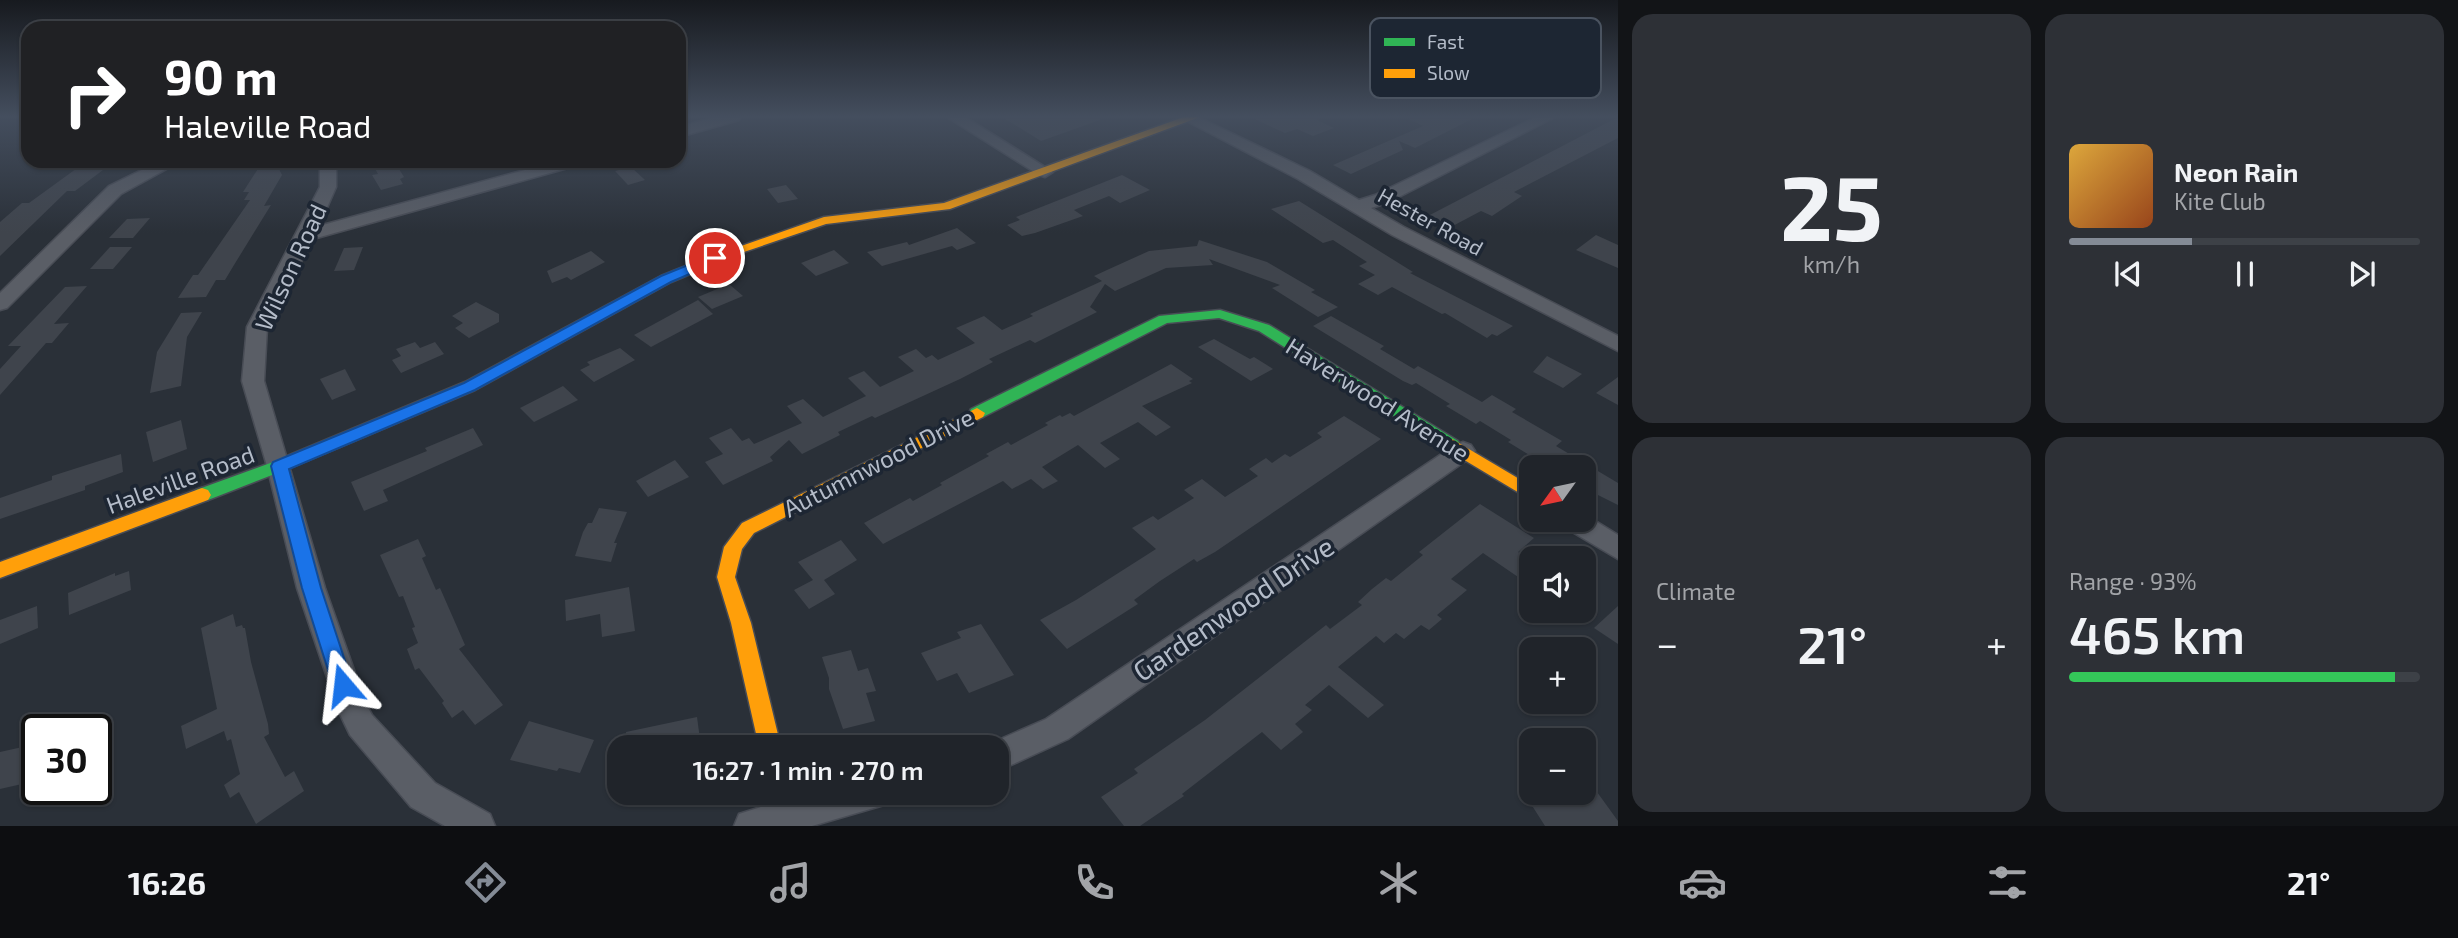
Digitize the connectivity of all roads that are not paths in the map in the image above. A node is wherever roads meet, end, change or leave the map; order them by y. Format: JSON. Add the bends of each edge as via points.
{"nodes":[{"id":1,"x":1018,"y":156,"type":"edge"},
{"id":2,"x":1089,"y":156,"type":"edge"},
{"id":3,"x":1265,"y":156,"type":"edge"},
{"id":4,"x":1469,"y":156,"type":"edge"},
{"id":5,"x":159,"y":168,"type":"edge"},
{"id":6,"x":328,"y":168,"type":"edge"},
{"id":7,"x":551,"y":168,"type":"edge"},
{"id":8,"x":1045,"y":172,"type":"junction"},
{"id":9,"x":1358,"y":206,"type":"junction"},
{"id":10,"x":306,"y":236,"type":"junction"},
{"id":11,"x":0,"y":304,"type":"edge"},
{"id":12,"x":1220,"y":314,"type":"joint"},
{"id":13,"x":1618,"y":344,"type":"edge"},
{"id":14,"x":1463,"y":451,"type":"junction"},
{"id":15,"x":279,"y":466,"type":"junction"},
{"id":16,"x":1519,"y":486,"type":"edge"},
{"id":17,"x":1592,"y":532,"type":"edge"},
{"id":18,"x":1618,"y":548,"type":"edge"},
{"id":19,"x":0,"y":570,"type":"edge"},
{"id":20,"x":767,"y":735,"type":"edge"},
{"id":21,"x":1009,"y":751,"type":"edge"},
{"id":22,"x":423,"y":795,"type":"joint"},
{"id":23,"x":782,"y":805,"type":"edge"},
{"id":24,"x":478,"y":826,"type":"edge"},
{"id":25,"x":751,"y":826,"type":"edge"}],
"edges":[{"from":1,"to":8,"type":"street"},
{"from":2,"to":8,"type":"street","name":"Haleville Road"},
{"from":3,"to":9,"type":"street","name":"Hester Road"},
{"from":4,"to":9,"type":"street"},
{"from":5,"to":11,"type":"street","via":[[115,190]]},
{"from":6,"to":10,"type":"street","name":"Wilson Road","via":[[328,187]]},
{"from":7,"to":10,"type":"street"},
{"from":8,"to":15,"type":"street","name":"Haleville Road","via":[[946,206],[824,221],[739,248],[666,279],[470,386]]},
{"from":9,"to":13,"type":"street","name":"Hester Road","via":[[1453,261]]},
{"from":10,"to":15,"type":"street","name":"Wilson Road","via":[[257,327],[253,381]]},
{"from":12,"to":14,"type":"street","name":"Haverwood Avenue","via":[[1264,328]]},
{"from":12,"to":20,"type":"street","name":"Autumnwood Drive","via":[[1164,319],[748,528],[733,547],[726,577]]},
{"from":14,"to":16,"type":"street","name":"Haverwood Avenue"},
{"from":14,"to":21,"type":"street","name":"Gardenwood Drive","via":[[1056,729]]},
{"from":15,"to":19,"type":"street","name":"Haleville Road"},
{"from":15,"to":22,"type":"street","name":"Wilson Road","via":[[311,588],[353,710]]},
{"from":17,"to":18,"type":"street"},
{"from":22,"to":24,"type":"street"},
{"from":23,"to":25,"type":"street"}]}
